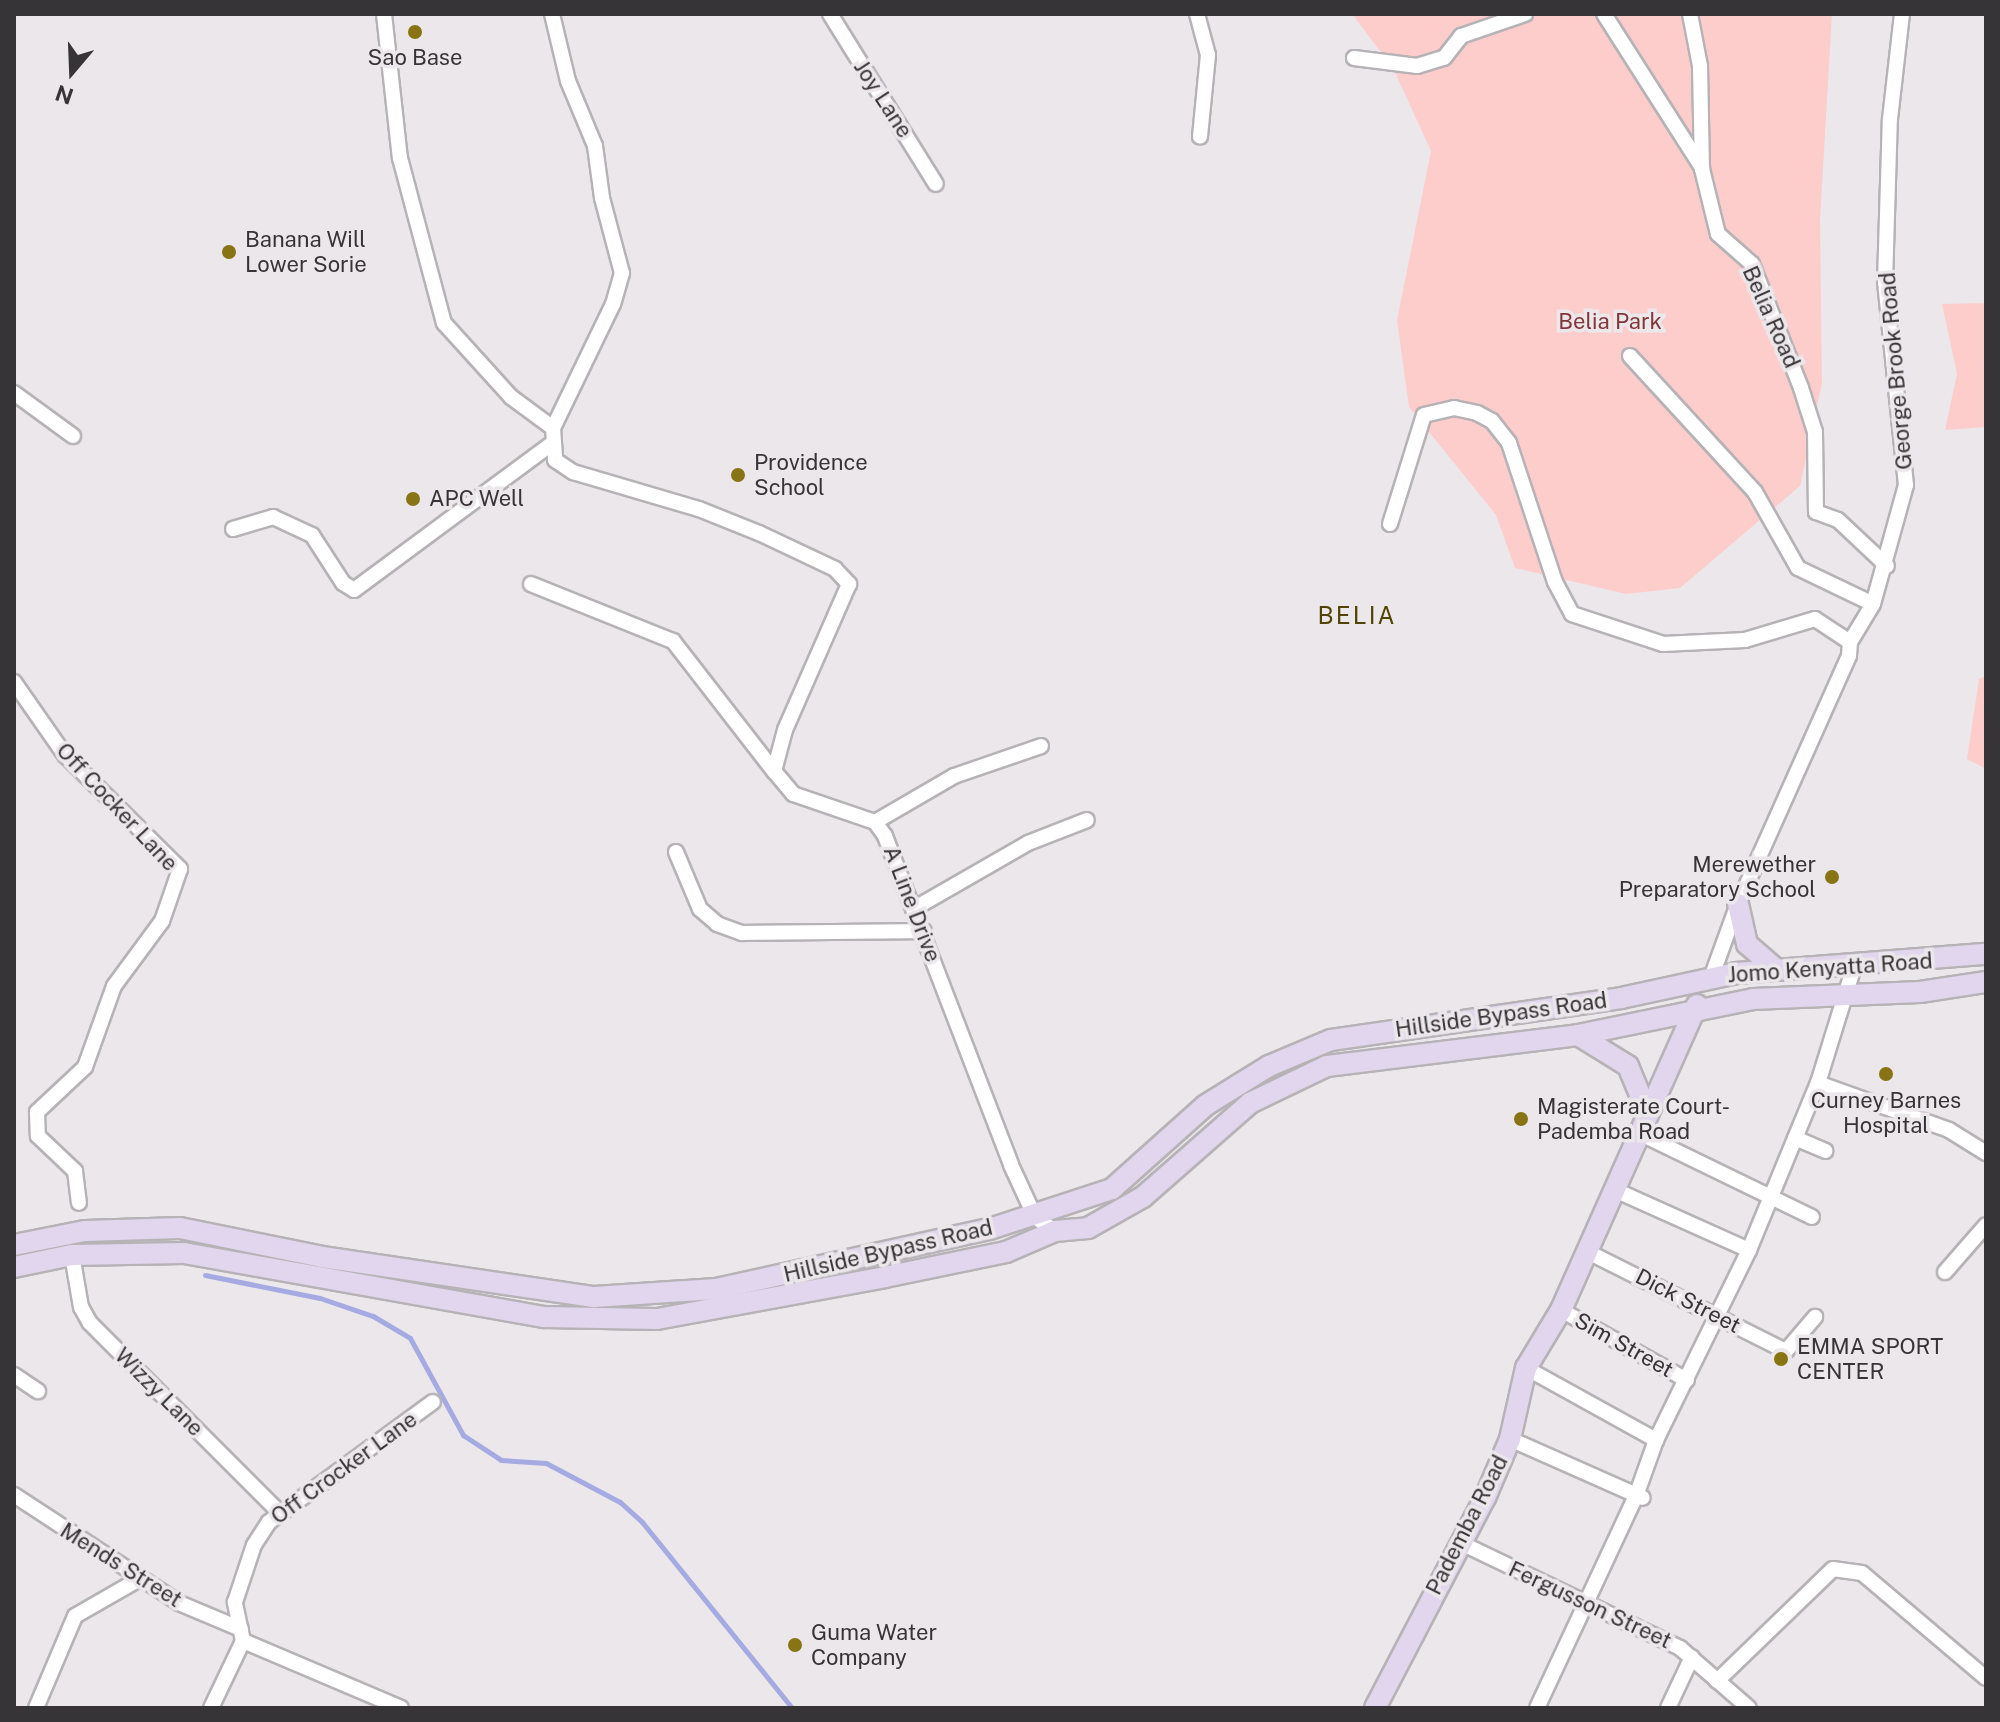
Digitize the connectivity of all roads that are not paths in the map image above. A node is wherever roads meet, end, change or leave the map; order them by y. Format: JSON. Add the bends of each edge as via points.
{"nodes":[{"id":1,"x":384,"y":14,"type":"edge"},
{"id":2,"x":552,"y":14,"type":"edge"},
{"id":3,"x":830,"y":14,"type":"edge"},
{"id":4,"x":1197,"y":14,"type":"edge"},
{"id":5,"x":1525,"y":14,"type":"edge"},
{"id":6,"x":1604,"y":14,"type":"edge"},
{"id":7,"x":1690,"y":14,"type":"edge"},
{"id":8,"x":1902,"y":14,"type":"edge"},
{"id":9,"x":1354,"y":58,"type":"dead end"},
{"id":10,"x":1200,"y":137,"type":"dead end"},
{"id":11,"x":1702,"y":169,"type":"junction"},
{"id":12,"x":936,"y":184,"type":"dead end"},
{"id":13,"x":1630,"y":356,"type":"dead end"},
{"id":14,"x":14,"y":393,"type":"edge"},
{"id":15,"x":553,"y":428,"type":"junction"},
{"id":16,"x":73,"y":436,"type":"dead end"},
{"id":17,"x":550,"y":445,"type":"junction"},
{"id":18,"x":1390,"y":524,"type":"dead end"},
{"id":19,"x":233,"y":529,"type":"dead end"},
{"id":20,"x":1887,"y":566,"type":"junction"},
{"id":21,"x":531,"y":584,"type":"dead end"},
{"id":22,"x":1873,"y":604,"type":"junction"},
{"id":23,"x":1850,"y":642,"type":"junction"},
{"id":24,"x":14,"y":682,"type":"edge"},
{"id":25,"x":1041,"y":746,"type":"dead end"},
{"id":26,"x":774,"y":771,"type":"junction"},
{"id":27,"x":1087,"y":820,"type":"dead end"},
{"id":28,"x":875,"y":822,"type":"junction"},
{"id":29,"x":676,"y":852,"type":"dead end"},
{"id":30,"x":1738,"y":904,"type":"junction"},
{"id":31,"x":915,"y":908,"type":"junction"},
{"id":32,"x":924,"y":931,"type":"junction"},
{"id":33,"x":1986,"y":954,"type":"edge"},
{"id":34,"x":1917,"y":962,"type":"junction"},
{"id":35,"x":1854,"y":967,"type":"junction"},
{"id":36,"x":1775,"y":968,"type":"junction"},
{"id":37,"x":1711,"y":978,"type":"junction"},
{"id":38,"x":1986,"y":982,"type":"edge"},
{"id":39,"x":1920,"y":992,"type":"junction"},
{"id":40,"x":1849,"y":994,"type":"junction"},
{"id":41,"x":1694,"y":1011,"type":"junction"},
{"id":42,"x":1578,"y":1035,"type":"junction"},
{"id":43,"x":1818,"y":1083,"type":"junction"},
{"id":44,"x":1648,"y":1114,"type":"junction"},
{"id":45,"x":1641,"y":1134,"type":"junction"},
{"id":46,"x":1795,"y":1138,"type":"junction"},
{"id":47,"x":1825,"y":1151,"type":"dead end"},
{"id":48,"x":1986,"y":1153,"type":"edge"},
{"id":49,"x":1627,"y":1165,"type":"joint"},
{"id":50,"x":1615,"y":1190,"type":"junction"},
{"id":51,"x":1770,"y":1198,"type":"junction"},
{"id":52,"x":79,"y":1203,"type":"dead end"},
{"id":53,"x":1035,"y":1217,"type":"junction"},
{"id":54,"x":1812,"y":1217,"type":"dead end"},
{"id":55,"x":1986,"y":1225,"type":"edge"},
{"id":56,"x":1055,"y":1231,"type":"junction"},
{"id":57,"x":14,"y":1245,"type":"edge"},
{"id":58,"x":1749,"y":1250,"type":"junction"},
{"id":59,"x":1588,"y":1252,"type":"junction"},
{"id":60,"x":72,"y":1255,"type":"junction"},
{"id":61,"x":14,"y":1267,"type":"edge"},
{"id":62,"x":1945,"y":1272,"type":"dead end"},
{"id":63,"x":1561,"y":1310,"type":"junction"},
{"id":64,"x":1718,"y":1317,"type":"junction"},
{"id":65,"x":1815,"y":1317,"type":"dead end"},
{"id":66,"x":1526,"y":1368,"type":"junction"},
{"id":67,"x":14,"y":1375,"type":"edge"},
{"id":68,"x":1687,"y":1380,"type":"junction"},
{"id":69,"x":38,"y":1391,"type":"dead end"},
{"id":70,"x":433,"y":1402,"type":"dead end"},
{"id":71,"x":1510,"y":1439,"type":"junction"},
{"id":72,"x":1656,"y":1440,"type":"junction"},
{"id":73,"x":14,"y":1495,"type":"edge"},
{"id":74,"x":1640,"y":1497,"type":"junction"},
{"id":75,"x":279,"y":1512,"type":"junction"},
{"id":76,"x":1461,"y":1543,"type":"junction"},
{"id":77,"x":141,"y":1578,"type":"junction"},
{"id":78,"x":1588,"y":1603,"type":"junction"},
{"id":79,"x":242,"y":1635,"type":"junction"},
{"id":80,"x":1692,"y":1657,"type":"junction"},
{"id":81,"x":1986,"y":1678,"type":"edge"},
{"id":82,"x":1717,"y":1681,"type":"junction"},
{"id":83,"x":383,"y":1704,"type":"edge"},
{"id":84,"x":36,"y":1708,"type":"edge"},
{"id":85,"x":211,"y":1708,"type":"edge"},
{"id":86,"x":401,"y":1708,"type":"edge"},
{"id":87,"x":1375,"y":1708,"type":"edge"},
{"id":88,"x":1537,"y":1708,"type":"edge"},
{"id":89,"x":1668,"y":1708,"type":"edge"},
{"id":90,"x":1749,"y":1708,"type":"edge"}],
"edges":[{"from":1,"to":15,"type":"street","via":[[400,158],[444,323],[511,397]]},
{"from":2,"to":15,"type":"street","via":[[568,81],[595,146],[622,273],[613,304]]},
{"from":3,"to":12,"type":"street","name":"Joy Lane"},
{"from":4,"to":10,"type":"street","via":[[1208,55]]},
{"from":5,"to":9,"type":"street","via":[[1461,36],[1444,58],[1417,66]]},
{"from":6,"to":11,"type":"street"},
{"from":7,"to":11,"type":"street","name":"Belia Road","via":[[1700,66]]},
{"from":8,"to":20,"type":"street","name":"George Brook Road","via":[[1890,119],[1885,283],[1906,485]]},
{"from":11,"to":20,"type":"street","name":"Belia Road","via":[[1718,234],[1752,264],[1801,388],[1815,432],[1816,512],[1838,520]]},
{"from":13,"to":22,"type":"street","via":[[1755,492],[1798,568]]},
{"from":14,"to":16,"type":"street"},
{"from":15,"to":17,"type":"street"},
{"from":17,"to":19,"type":"street","via":[[354,590],[343,583],[312,535],[273,517]]},
{"from":17,"to":26,"type":"street","via":[[564,468],[759,533],[835,569],[849,584],[785,730]]},
{"from":18,"to":23,"type":"street","via":[[1424,415],[1454,408],[1477,413],[1492,421],[1509,443],[1555,582],[1572,614],[1663,644],[1745,640],[1815,619]]},
{"from":20,"to":22,"type":"street","name":"George Brook Road"},
{"from":21,"to":26,"type":"street","name":"A Line Drive","via":[[673,641]]},
{"from":22,"to":23,"type":"street","name":"George Brook Road"},
{"from":23,"to":30,"type":"street","name":"George Brook Road","via":[[1849,656]]},
{"from":24,"to":52,"type":"street","name":"Off Cocker Lane","via":[[65,755],[180,869],[172,902],[149,943],[114,986],[85,1067],[37,1112],[38,1136],[75,1171]]},
{"from":25,"to":28,"type":"street","via":[[954,776]]},
{"from":26,"to":28,"type":"street","name":"A Line Drive","via":[[793,794]]},
{"from":27,"to":31,"type":"street","via":[[1028,843]]},
{"from":28,"to":31,"type":"street","name":"A Line Drive"},
{"from":29,"to":32,"type":"street","via":[[700,909],[717,924],[742,933]]},
{"from":30,"to":36,"type":"main road","via":[[1747,944]]},
{"from":30,"to":37,"type":"street","name":"George Brook Road"},
{"from":31,"to":32,"type":"street","name":"A Line Drive"},
{"from":32,"to":53,"type":"street","name":"A Line Drive"},
{"from":33,"to":34,"type":"main road","name":"Jomo Kenyatta Road"},
{"from":34,"to":35,"type":"main road","name":"Jomo Kenyatta Road"},
{"from":34,"to":39,"type":"main road"},
{"from":35,"to":36,"type":"main road","name":"Jomo Kenyatta Road"},
{"from":35,"to":40,"type":"street"},
{"from":36,"to":37,"type":"main road","name":"Jomo Kenyatta Road"},
{"from":37,"to":41,"type":"main road","name":"Jomo Kenyatta Road"},
{"from":37,"to":53,"type":"main road","name":"Hillside Bypass Road","via":[[1621,998],[1331,1040],[1269,1066],[1206,1105],[1112,1189]]},
{"from":38,"to":39,"type":"main road","name":"Jomo Kenyatta Road"},
{"from":39,"to":40,"type":"main road","name":"Jomo Kenyatta Road"},
{"from":40,"to":41,"type":"main road","name":"Jomo Kenyatta Road","via":[[1753,999]]},
{"from":40,"to":43,"type":"street"},
{"from":41,"to":42,"type":"main road","name":"Hillside Bypass Road"},
{"from":41,"to":44,"type":"main road","name":"Jomo Kenyatta Road"},
{"from":42,"to":44,"type":"main road","via":[[1628,1066]]},
{"from":42,"to":56,"type":"main road","name":"Hillside Bypass Road","via":[[1327,1066],[1250,1103],[1113,1217],[1088,1228]]},
{"from":43,"to":46,"type":"street"},
{"from":43,"to":48,"type":"street","via":[[1949,1130]]},
{"from":44,"to":45,"type":"main road","name":"Jomo Kenyatta Road"},
{"from":45,"to":49,"type":"main road","name":"Jomo Kenyatta Road"},
{"from":45,"to":51,"type":"street"},
{"from":46,"to":47,"type":"street"},
{"from":46,"to":51,"type":"street"},
{"from":49,"to":50,"type":"main road","name":"Pademba Road"},
{"from":50,"to":58,"type":"street"},
{"from":50,"to":59,"type":"main road","name":"Pademba Road"},
{"from":51,"to":54,"type":"street"},
{"from":51,"to":58,"type":"street"},
{"from":53,"to":56,"type":"street"},
{"from":53,"to":57,"type":"main road","name":"Hillside Bypass Road","via":[[716,1289],[645,1297],[512,1288],[180,1228],[85,1231]]},
{"from":55,"to":62,"type":"street"},
{"from":56,"to":60,"type":"main road","name":"Hillside Bypass Road","via":[[1006,1252],[885,1277],[657,1319],[600,1321],[429,1300],[184,1253]]},
{"from":58,"to":64,"type":"street"},
{"from":59,"to":63,"type":"main road","name":"Pademba Road"},
{"from":59,"to":64,"type":"street","name":"Dick Street"},
{"from":60,"to":61,"type":"main road","name":"Hillside Bypass Road"},
{"from":60,"to":75,"type":"street","name":"Wizzy Lane","via":[[81,1307],[90,1323]]},
{"from":63,"to":66,"type":"main road","name":"Pademba Road"},
{"from":63,"to":68,"type":"street","name":"Sim Street"},
{"from":64,"to":65,"type":"street","name":"Dick Street","via":[[1786,1351]]},
{"from":64,"to":68,"type":"street"},
{"from":66,"to":71,"type":"main road","name":"Pademba Road"},
{"from":66,"to":72,"type":"street"},
{"from":67,"to":69,"type":"street"},
{"from":68,"to":72,"type":"street"},
{"from":70,"to":75,"type":"street","name":"Off Crocker Lane"},
{"from":71,"to":74,"type":"street"},
{"from":71,"to":76,"type":"main road","name":"Pademba Road"},
{"from":72,"to":74,"type":"street"},
{"from":73,"to":77,"type":"street","name":"Mends Street"},
{"from":74,"to":78,"type":"street"},
{"from":75,"to":79,"type":"street","name":"Off Crocker Lane","via":[[260,1533],[235,1602]]},
{"from":76,"to":78,"type":"street","name":"Fergusson Street"},
{"from":76,"to":87,"type":"main road","name":"Pademba Road"},
{"from":77,"to":79,"type":"street","name":"Mends Street"},
{"from":77,"to":84,"type":"street","via":[[75,1616]]},
{"from":78,"to":80,"type":"street","name":"Fergusson Street"},
{"from":78,"to":88,"type":"street"},
{"from":79,"to":83,"type":"street","name":"Mends Street"},
{"from":79,"to":85,"type":"street"},
{"from":80,"to":82,"type":"street","name":"Fergusson Street"},
{"from":80,"to":89,"type":"street"},
{"from":81,"to":82,"type":"street","via":[[1862,1573],[1833,1569]]},
{"from":82,"to":90,"type":"street","name":"Fergusson Street"},
{"from":83,"to":86,"type":"street","name":"Mends Street"}]}
